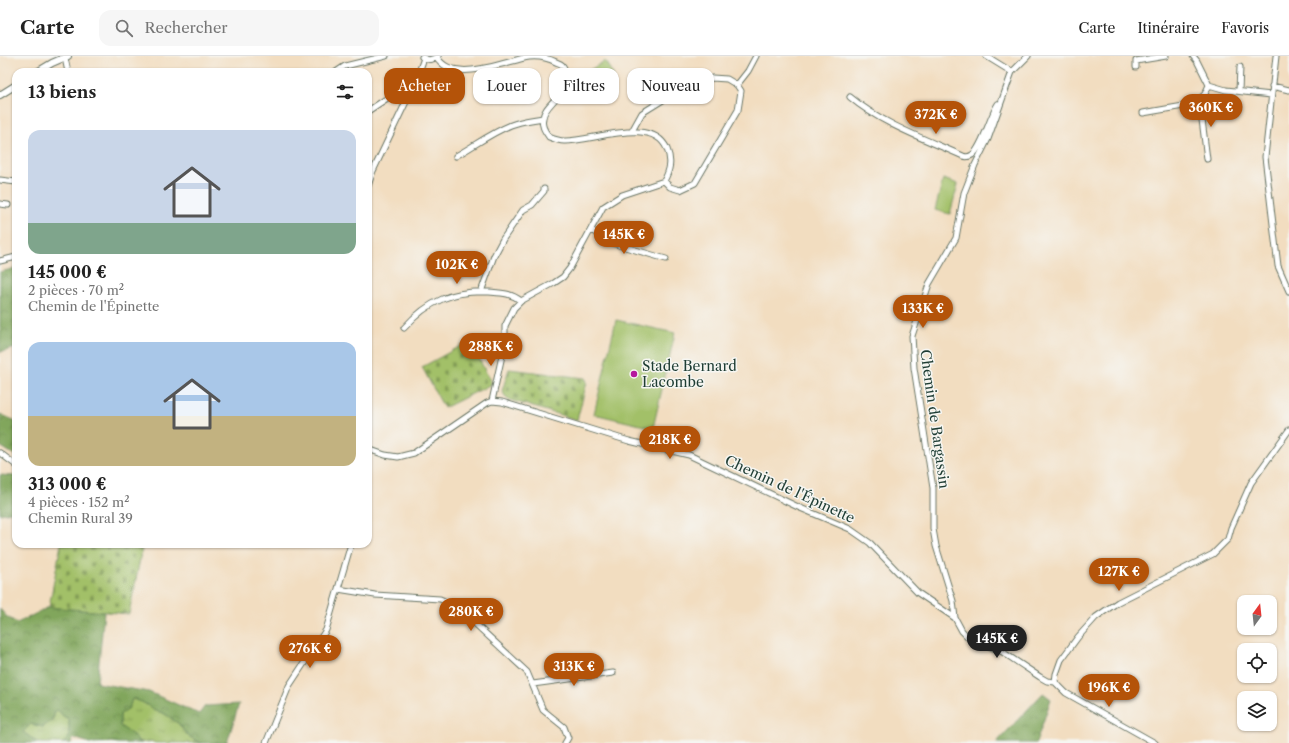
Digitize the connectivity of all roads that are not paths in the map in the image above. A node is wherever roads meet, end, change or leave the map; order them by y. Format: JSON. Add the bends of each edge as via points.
{"nodes":[{"id":1,"x":386,"y":56,"type":"edge"},
{"id":2,"x":438,"y":56,"type":"edge"},
{"id":3,"x":756,"y":56,"type":"edge"},
{"id":4,"x":986,"y":56,"type":"edge"},
{"id":5,"x":1028,"y":56,"type":"edge"},
{"id":6,"x":1166,"y":56,"type":"edge"},
{"id":7,"x":1193,"y":56,"type":"edge"},
{"id":8,"x":1276,"y":56,"type":"edge"},
{"id":9,"x":66,"y":57,"type":"edge"},
{"id":10,"x":422,"y":57,"type":"edge"},
{"id":11,"x":1136,"y":67,"type":"dead end"},
{"id":12,"x":1240,"y":67,"type":"dead end"},
{"id":13,"x":44,"y":68,"type":"edge"},
{"id":14,"x":67,"y":68,"type":"edge"},
{"id":15,"x":342,"y":68,"type":"edge"},
{"id":16,"x":419,"y":68,"type":"edge"},
{"id":17,"x":1012,"y":72,"type":"junction"},
{"id":18,"x":738,"y":85,"type":"junction"},
{"id":19,"x":1209,"y":85,"type":"junction"},
{"id":20,"x":1272,"y":86,"type":"junction"},
{"id":21,"x":12,"y":88,"type":"edge"},
{"id":22,"x":1289,"y":90,"type":"edge"},
{"id":23,"x":1239,"y":92,"type":"junction"},
{"id":24,"x":1271,"y":94,"type":"junction"},
{"id":25,"x":0,"y":95,"type":"edge"},
{"id":26,"x":850,"y":97,"type":"dead end"},
{"id":27,"x":384,"y":100,"type":"edge"},
{"id":28,"x":1001,"y":100,"type":"junction"},
{"id":29,"x":405,"y":104,"type":"edge"},
{"id":30,"x":1195,"y":104,"type":"junction"},
{"id":31,"x":372,"y":108,"type":"edge"},
{"id":32,"x":1143,"y":113,"type":"dead end"},
{"id":33,"x":542,"y":118,"type":"junction"},
{"id":34,"x":632,"y":131,"type":"junction"},
{"id":35,"x":456,"y":156,"type":"dead end"},
{"id":36,"x":1207,"y":159,"type":"dead end"},
{"id":37,"x":372,"y":174,"type":"edge"},
{"id":38,"x":0,"y":180,"type":"edge"},
{"id":39,"x":664,"y":180,"type":"junction"},
{"id":40,"x":12,"y":182,"type":"edge"},
{"id":41,"x":544,"y":188,"type":"dead end"},
{"id":42,"x":0,"y":204,"type":"edge"},
{"id":43,"x":8,"y":205,"type":"dead end"},
{"id":44,"x":591,"y":230,"type":"junction"},
{"id":45,"x":12,"y":259,"type":"edge"},
{"id":46,"x":666,"y":259,"type":"dead end"},
{"id":47,"x":0,"y":261,"type":"edge"},
{"id":48,"x":1289,"y":291,"type":"edge"},
{"id":49,"x":480,"y":292,"type":"junction"},
{"id":50,"x":521,"y":301,"type":"junction"},
{"id":51,"x":404,"y":328,"type":"dead end"},
{"id":52,"x":492,"y":401,"type":"junction"},
{"id":53,"x":1289,"y":430,"type":"edge"},
{"id":54,"x":372,"y":450,"type":"edge"},
{"id":55,"x":0,"y":453,"type":"edge"},
{"id":56,"x":12,"y":462,"type":"edge"},
{"id":57,"x":350,"y":548,"type":"edge"},
{"id":58,"x":338,"y":589,"type":"junction"},
{"id":59,"x":955,"y":618,"type":"junction"},
{"id":60,"x":613,"y":673,"type":"dead end"},
{"id":61,"x":1055,"y":682,"type":"junction"},
{"id":62,"x":533,"y":684,"type":"junction"},
{"id":63,"x":266,"y":743,"type":"edge"},
{"id":64,"x":565,"y":743,"type":"edge"},
{"id":65,"x":1155,"y":743,"type":"edge"}],
"edges":[{"from":1,"to":15,"type":"street"},
{"from":2,"to":10,"type":"street","via":[[432,59]]},
{"from":2,"to":33,"type":"street","via":[[440,62],[451,69],[478,69],[531,57],[547,58],[562,65],[566,74],[564,87]]},
{"from":3,"to":18,"type":"street"},
{"from":4,"to":17,"type":"street"},
{"from":5,"to":17,"type":"street","name":"Chemin de Bargassin"},
{"from":6,"to":11,"type":"street","via":[[1136,61]]},
{"from":7,"to":19,"type":"street"},
{"from":8,"to":20,"type":"street"},
{"from":9,"to":13,"type":"street"},
{"from":9,"to":14,"type":"street"},
{"from":10,"to":16,"type":"street"},
{"from":12,"to":23,"type":"street"},
{"from":17,"to":28,"type":"street","name":"Chemin de Bargassin"},
{"from":18,"to":34,"type":"street","via":[[727,79],[712,78],[671,95],[642,113]]},
{"from":18,"to":39,"type":"street","via":[[741,91],[738,110],[695,183],[680,190],[670,187]]},
{"from":19,"to":23,"type":"street"},
{"from":19,"to":30,"type":"street","via":[[1205,94]]},
{"from":20,"to":22,"type":"street"},
{"from":20,"to":24,"type":"street"},
{"from":21,"to":25,"type":"street"},
{"from":23,"to":24,"type":"street"},
{"from":24,"to":48,"type":"street","via":[[1265,157],[1266,174],[1278,266]]},
{"from":26,"to":28,"type":"street","via":[[872,113],[926,140],[968,157],[978,149]]},
{"from":27,"to":31,"type":"street"},
{"from":28,"to":59,"type":"street","name":"Chemin de Bargassin","via":[[988,139],[964,193],[956,238],[929,284],[912,336],[914,368],[933,488],[933,529],[953,600]]},
{"from":29,"to":37,"type":"street"},
{"from":30,"to":32,"type":"street"},
{"from":30,"to":36,"type":"street","via":[[1201,112]]},
{"from":33,"to":34,"type":"street","via":[[543,127],[549,137],[564,141]]},
{"from":33,"to":35,"type":"street","via":[[511,125]]},
{"from":34,"to":39,"type":"street","via":[[653,135],[665,143],[670,155],[670,168]]},
{"from":38,"to":40,"type":"street"},
{"from":39,"to":44,"type":"street","via":[[622,194],[603,207]]},
{"from":41,"to":49,"type":"street","via":[[544,192],[532,205],[523,210],[503,239]]},
{"from":42,"to":43,"type":"street"},
{"from":44,"to":46,"type":"street","via":[[615,244]]},
{"from":44,"to":50,"type":"street","via":[[570,268],[554,283]]},
{"from":45,"to":47,"type":"street"},
{"from":49,"to":50,"type":"street","via":[[512,294]]},
{"from":49,"to":51,"type":"street","via":[[458,293],[441,300],[425,308]]},
{"from":50,"to":52,"type":"street","via":[[514,308],[505,326],[505,342]]},
{"from":52,"to":54,"type":"street","via":[[414,453],[398,457]]},
{"from":52,"to":59,"type":"street","name":"Chemin de l'Épinette","via":[[689,456],[850,529],[870,543],[918,593]]},
{"from":53,"to":61,"type":"street","via":[[1251,483],[1228,539],[1213,554],[1118,602],[1096,617],[1061,660]]},
{"from":55,"to":56,"type":"street"},
{"from":57,"to":58,"type":"street"},
{"from":58,"to":62,"type":"street","via":[[375,595],[440,598],[456,606],[527,672]]},
{"from":58,"to":63,"type":"street","via":[[326,630],[289,686]]},
{"from":59,"to":61,"type":"street","name":"Chemin de l'Épinette","via":[[969,638],[1001,651],[1040,677]]},
{"from":60,"to":62,"type":"street"},
{"from":61,"to":65,"type":"street","via":[[1066,693]]},
{"from":62,"to":64,"type":"street","via":[[543,710],[564,727],[568,738]]}]}
